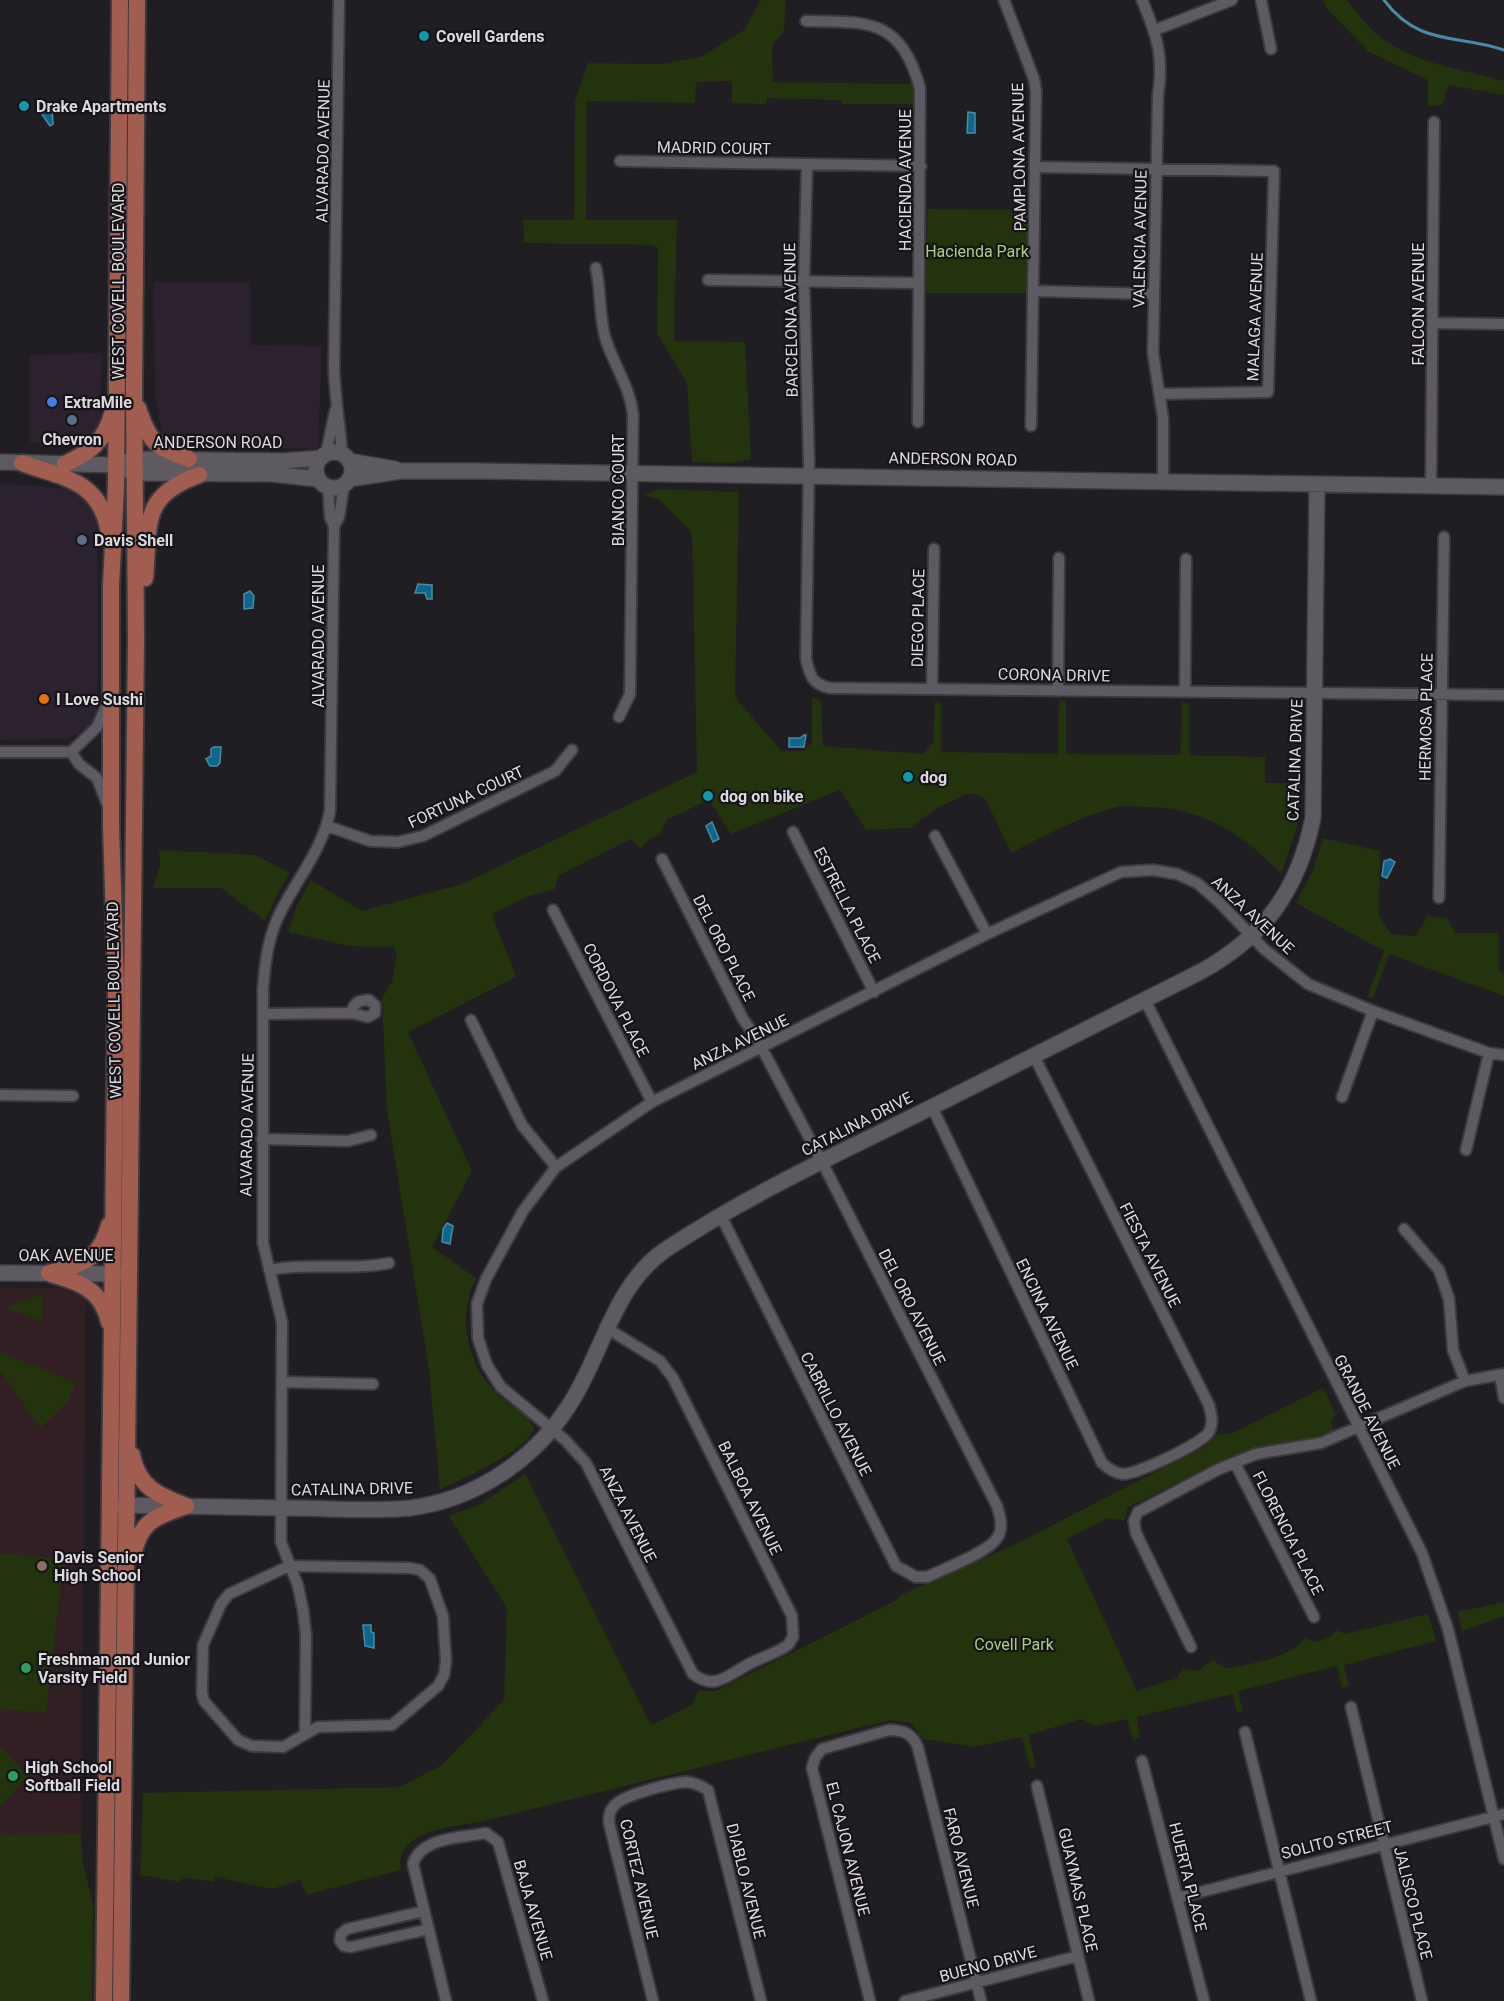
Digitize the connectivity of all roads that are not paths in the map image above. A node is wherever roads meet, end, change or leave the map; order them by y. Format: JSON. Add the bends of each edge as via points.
{"nodes":[{"id":1,"x":120,"y":0,"type":"edge"},
{"id":2,"x":137,"y":0,"type":"edge"},
{"id":3,"x":339,"y":0,"type":"edge"},
{"id":4,"x":1004,"y":0,"type":"edge"},
{"id":5,"x":1142,"y":0,"type":"edge"},
{"id":6,"x":1232,"y":0,"type":"edge"},
{"id":7,"x":1261,"y":0,"type":"edge"},
{"id":8,"x":806,"y":21,"type":"dead end"},
{"id":9,"x":1155,"y":30,"type":"junction"},
{"id":10,"x":1271,"y":49,"type":"dead end"},
{"id":11,"x":1434,"y":122,"type":"dead end"},
{"id":12,"x":620,"y":161,"type":"dead end"},
{"id":13,"x":807,"y":165,"type":"junction"},
{"id":14,"x":921,"y":166,"type":"junction"},
{"id":15,"x":1036,"y":167,"type":"junction"},
{"id":16,"x":1156,"y":169,"type":"junction"},
{"id":17,"x":596,"y":268,"type":"dead end"},
{"id":18,"x":708,"y":280,"type":"dead end"},
{"id":19,"x":804,"y":281,"type":"junction"},
{"id":20,"x":919,"y":283,"type":"junction"},
{"id":21,"x":1034,"y":291,"type":"junction"},
{"id":22,"x":1154,"y":294,"type":"junction"},
{"id":23,"x":1433,"y":323,"type":"junction"},
{"id":24,"x":1504,"y":324,"type":"edge"},
{"id":25,"x":134,"y":392,"type":"junction"},
{"id":26,"x":1160,"y":394,"type":"junction"},
{"id":27,"x":117,"y":399,"type":"junction"},
{"id":28,"x":918,"y":422,"type":"dead end"},
{"id":29,"x":1031,"y":426,"type":"dead end"},
{"id":30,"x":335,"y":457,"type":"junction"},
{"id":31,"x":189,"y":459,"type":"junction"},
{"id":32,"x":0,"y":462,"type":"edge"},
{"id":33,"x":22,"y":463,"type":"junction"},
{"id":34,"x":65,"y":464,"type":"junction"},
{"id":35,"x":116,"y":465,"type":"junction"},
{"id":36,"x":135,"y":466,"type":"junction"},
{"id":37,"x":401,"y":471,"type":"junction"},
{"id":38,"x":634,"y":474,"type":"junction"},
{"id":39,"x":199,"y":475,"type":"junction"},
{"id":40,"x":809,"y":475,"type":"junction"},
{"id":41,"x":1163,"y":481,"type":"junction"},
{"id":42,"x":347,"y":482,"type":"junction"},
{"id":43,"x":322,"y":483,"type":"junction"},
{"id":44,"x":1317,"y":484,"type":"junction"},
{"id":45,"x":1431,"y":486,"type":"junction"},
{"id":46,"x":1504,"y":487,"type":"edge"},
{"id":47,"x":334,"y":526,"type":"junction"},
{"id":48,"x":1444,"y":537,"type":"dead end"},
{"id":49,"x":112,"y":546,"type":"junction"},
{"id":50,"x":934,"y":549,"type":"dead end"},
{"id":51,"x":1059,"y":558,"type":"dead end"},
{"id":52,"x":1186,"y":559,"type":"dead end"},
{"id":53,"x":136,"y":639,"type":"junction"},
{"id":54,"x":932,"y":688,"type":"junction"},
{"id":55,"x":1058,"y":690,"type":"junction"},
{"id":56,"x":1185,"y":691,"type":"junction"},
{"id":57,"x":1316,"y":693,"type":"junction"},
{"id":58,"x":1441,"y":693,"type":"junction"},
{"id":59,"x":111,"y":694,"type":"junction"},
{"id":60,"x":1504,"y":694,"type":"edge"},
{"id":61,"x":619,"y":717,"type":"dead end"},
{"id":62,"x":572,"y":750,"type":"dead end"},
{"id":63,"x":0,"y":752,"type":"edge"},
{"id":64,"x":71,"y":752,"type":"junction"},
{"id":65,"x":111,"y":817,"type":"junction"},
{"id":66,"x":327,"y":826,"type":"junction"},
{"id":67,"x":793,"y":832,"type":"dead end"},
{"id":68,"x":935,"y":836,"type":"dead end"},
{"id":69,"x":662,"y":859,"type":"dead end"},
{"id":70,"x":1439,"y":898,"type":"dead end"},
{"id":71,"x":553,"y":910,"type":"dead end"},
{"id":72,"x":987,"y":934,"type":"junction"},
{"id":73,"x":1252,"y":938,"type":"junction"},
{"id":74,"x":874,"y":993,"type":"junction"},
{"id":75,"x":1145,"y":1000,"type":"junction"},
{"id":76,"x":1373,"y":1011,"type":"junction"},
{"id":77,"x":351,"y":1013,"type":"dead end"},
{"id":78,"x":263,"y":1014,"type":"junction"},
{"id":79,"x":471,"y":1020,"type":"dead end"},
{"id":80,"x":762,"y":1048,"type":"junction"},
{"id":81,"x":1489,"y":1053,"type":"junction"},
{"id":82,"x":1504,"y":1055,"type":"edge"},
{"id":83,"x":1034,"y":1056,"type":"junction"},
{"id":84,"x":0,"y":1095,"type":"edge"},
{"id":85,"x":73,"y":1096,"type":"dead end"},
{"id":86,"x":1342,"y":1097,"type":"dead end"},
{"id":87,"x":652,"y":1102,"type":"junction"},
{"id":88,"x":932,"y":1107,"type":"junction"},
{"id":89,"x":371,"y":1135,"type":"dead end"},
{"id":90,"x":262,"y":1139,"type":"junction"},
{"id":91,"x":1466,"y":1150,"type":"dead end"},
{"id":92,"x":822,"y":1162,"type":"junction"},
{"id":93,"x":556,"y":1167,"type":"junction"},
{"id":94,"x":115,"y":1204,"type":"junction"},
{"id":95,"x":721,"y":1216,"type":"junction"},
{"id":96,"x":1404,"y":1229,"type":"dead end"},
{"id":97,"x":389,"y":1263,"type":"dead end"},
{"id":98,"x":269,"y":1270,"type":"junction"},
{"id":99,"x":0,"y":1273,"type":"edge"},
{"id":100,"x":49,"y":1273,"type":"junction"},
{"id":101,"x":114,"y":1274,"type":"junction"},
{"id":102,"x":131,"y":1274,"type":"junction"},
{"id":103,"x":605,"y":1327,"type":"junction"},
{"id":104,"x":112,"y":1335,"type":"junction"},
{"id":105,"x":1502,"y":1374,"type":"edge"},
{"id":106,"x":1465,"y":1381,"type":"junction"},
{"id":107,"x":283,"y":1382,"type":"junction"},
{"id":108,"x":373,"y":1384,"type":"dead end"},
{"id":109,"x":1504,"y":1398,"type":"edge"},
{"id":110,"x":1358,"y":1427,"type":"junction"},
{"id":111,"x":553,"y":1429,"type":"junction"},
{"id":112,"x":128,"y":1434,"type":"junction"},
{"id":113,"x":1173,"y":1454,"type":"joint"},
{"id":114,"x":1235,"y":1462,"type":"junction"},
{"id":115,"x":119,"y":1506,"type":"junction"},
{"id":116,"x":186,"y":1506,"type":"junction"},
{"id":117,"x":282,"y":1508,"type":"junction"},
{"id":118,"x":955,"y":1563,"type":"joint"},
{"id":119,"x":289,"y":1566,"type":"junction"},
{"id":120,"x":126,"y":1585,"type":"junction"},
{"id":121,"x":1314,"y":1617,"type":"dead end"},
{"id":122,"x":1191,"y":1647,"type":"dead end"},
{"id":123,"x":724,"y":1680,"type":"joint"},
{"id":124,"x":1350,"y":1707,"type":"dead end"},
{"id":125,"x":900,"y":1730,"type":"joint"},
{"id":126,"x":1245,"y":1732,"type":"dead end"},
{"id":127,"x":304,"y":1733,"type":"junction"},
{"id":128,"x":1143,"y":1761,"type":"dead end"},
{"id":129,"x":686,"y":1782,"type":"joint"},
{"id":130,"x":1037,"y":1786,"type":"dead end"},
{"id":131,"x":1499,"y":1815,"type":"edge"},
{"id":132,"x":1383,"y":1844,"type":"junction"},
{"id":133,"x":1504,"y":1859,"type":"edge"},
{"id":134,"x":1279,"y":1870,"type":"junction"},
{"id":135,"x":1177,"y":1898,"type":"junction"},
{"id":136,"x":424,"y":1911,"type":"junction"},
{"id":137,"x":429,"y":1929,"type":"junction"},
{"id":138,"x":1077,"y":1956,"type":"junction"},
{"id":139,"x":977,"y":1983,"type":"junction"},
{"id":140,"x":104,"y":2001,"type":"edge"},
{"id":141,"x":121,"y":2001,"type":"edge"},
{"id":142,"x":446,"y":2001,"type":"edge"},
{"id":143,"x":543,"y":2001,"type":"edge"},
{"id":144,"x":653,"y":2001,"type":"edge"},
{"id":145,"x":761,"y":2001,"type":"edge"},
{"id":146,"x":870,"y":2001,"type":"edge"},
{"id":147,"x":905,"y":2001,"type":"edge"},
{"id":148,"x":981,"y":2001,"type":"edge"},
{"id":149,"x":1089,"y":2001,"type":"edge"},
{"id":150,"x":1204,"y":2001,"type":"edge"},
{"id":151,"x":1311,"y":2001,"type":"edge"},
{"id":152,"x":1422,"y":2001,"type":"edge"}],
"edges":[{"from":1,"to":27,"type":"main road","name":"WEST COVELL BOULEVARD"},
{"from":2,"to":25,"type":"main road","name":"WEST COVELL BOULEVARD"},
{"from":3,"to":30,"type":"street","name":"ALVARADO AVENUE","via":[[335,411],[340,422]]},
{"from":4,"to":15,"type":"street","name":"PAMPLONA AVENUE","via":[[1034,79]]},
{"from":5,"to":9,"type":"street","name":"VALENCIA AVENUE"},
{"from":6,"to":9,"type":"street"},
{"from":7,"to":10,"type":"street"},
{"from":8,"to":14,"type":"street","name":"HACIENDA AVENUE","via":[[868,24],[886,32],[904,49],[920,88]]},
{"from":9,"to":16,"type":"street","name":"VALENCIA AVENUE","via":[[1162,63]]},
{"from":11,"to":23,"type":"street","name":"FALCON AVENUE"},
{"from":12,"to":13,"type":"street","name":"MADRID COURT"},
{"from":13,"to":14,"type":"street","name":"MADRID COURT"},
{"from":13,"to":19,"type":"street","name":"BARCELONA AVENUE"},
{"from":14,"to":20,"type":"street","name":"HACIENDA AVENUE"},
{"from":15,"to":16,"type":"street"},
{"from":15,"to":21,"type":"street","name":"PAMPLONA AVENUE"},
{"from":16,"to":22,"type":"street","name":"VALENCIA AVENUE"},
{"from":16,"to":26,"type":"street","name":"MALAGA AVENUE","via":[[1274,171],[1268,392]]},
{"from":17,"to":38,"type":"street","name":"BIANCO COURT","via":[[606,339],[632,402]]},
{"from":18,"to":19,"type":"street"},
{"from":19,"to":20,"type":"street"},
{"from":19,"to":40,"type":"street","name":"BARCELONA AVENUE"},
{"from":20,"to":28,"type":"street","name":"HACIENDA AVENUE"},
{"from":21,"to":22,"type":"street"},
{"from":21,"to":29,"type":"street","name":"PAMPLONA AVENUE"},
{"from":22,"to":26,"type":"street","name":"VALENCIA AVENUE","via":[[1154,365]]},
{"from":23,"to":24,"type":"street"},
{"from":23,"to":45,"type":"street","name":"FALCON AVENUE"},
{"from":25,"to":31,"type":"main road","via":[[153,442]]},
{"from":25,"to":36,"type":"main road","name":"WEST COVELL BOULEVARD"},
{"from":26,"to":41,"type":"street","name":"VALENCIA AVENUE"},
{"from":27,"to":34,"type":"main road","via":[[101,440],[85,455]]},
{"from":27,"to":35,"type":"main road","name":"WEST COVELL BOULEVARD"},
{"from":30,"to":31,"type":"street","name":"ANDERSON ROAD","via":[[282,461]]},
{"from":30,"to":37,"type":"street","name":"ANDERSON ROAD"},
{"from":30,"to":42,"type":"street","via":[[351,469]]},
{"from":30,"to":43,"type":"street","via":[[316,468]]},
{"from":31,"to":36,"type":"street","name":"ANDERSON ROAD"},
{"from":32,"to":33,"type":"street","name":"ANDERSON ROAD"},
{"from":33,"to":34,"type":"street","name":"ANDERSON ROAD"},
{"from":33,"to":49,"type":"main road","via":[[89,490],[105,513]]},
{"from":34,"to":35,"type":"street","name":"ANDERSON ROAD"},
{"from":35,"to":36,"type":"street","name":"ANDERSON ROAD"},
{"from":35,"to":49,"type":"main road","name":"WEST COVELL BOULEVARD"},
{"from":36,"to":39,"type":"street","name":"ANDERSON ROAD"},
{"from":36,"to":53,"type":"main road","name":"WEST COVELL BOULEVARD"},
{"from":37,"to":38,"type":"street","name":"ANDERSON ROAD"},
{"from":37,"to":42,"type":"street","name":"ANDERSON ROAD"},
{"from":38,"to":40,"type":"street","name":"ANDERSON ROAD"},
{"from":38,"to":61,"type":"street","name":"BIANCO COURT","via":[[630,694]]},
{"from":39,"to":43,"type":"street","name":"ANDERSON ROAD","via":[[272,474]]},
{"from":39,"to":53,"type":"main road","via":[[174,485],[156,502]]},
{"from":40,"to":41,"type":"street","name":"ANDERSON ROAD"},
{"from":40,"to":54,"type":"street","name":"CORONA DRIVE","via":[[806,659],[810,678],[819,686],[830,688]]},
{"from":41,"to":44,"type":"street","name":"ANDERSON ROAD"},
{"from":42,"to":43,"type":"street","name":"ANDERSON ROAD"},
{"from":42,"to":47,"type":"street","name":"ALVARADO AVENUE"},
{"from":43,"to":47,"type":"street","name":"ALVARADO AVENUE"},
{"from":44,"to":45,"type":"street","name":"ANDERSON ROAD"},
{"from":44,"to":57,"type":"street","name":"CATALINA DRIVE"},
{"from":45,"to":46,"type":"street","name":"ANDERSON ROAD"},
{"from":47,"to":66,"type":"street","name":"ALVARADO AVENUE","via":[[332,783]]},
{"from":48,"to":58,"type":"street","name":"HERMOSA PLACE"},
{"from":49,"to":59,"type":"main road","name":"WEST COVELL BOULEVARD"},
{"from":50,"to":54,"type":"street","name":"DIEGO PLACE"},
{"from":51,"to":55,"type":"street"},
{"from":52,"to":56,"type":"street"},
{"from":53,"to":102,"type":"main road","name":"WEST COVELL BOULEVARD"},
{"from":54,"to":55,"type":"street","name":"CORONA DRIVE"},
{"from":55,"to":56,"type":"street","name":"CORONA DRIVE"},
{"from":56,"to":57,"type":"street","name":"CORONA DRIVE"},
{"from":57,"to":58,"type":"street","name":"CORONA DRIVE"},
{"from":57,"to":73,"type":"street","name":"CATALINA DRIVE","via":[[1314,802],[1308,841],[1285,895]]},
{"from":58,"to":60,"type":"street","name":"CORONA DRIVE"},
{"from":58,"to":70,"type":"street","name":"HERMOSA PLACE"},
{"from":59,"to":64,"type":"street","via":[[97,727]]},
{"from":59,"to":65,"type":"main road","name":"WEST COVELL BOULEVARD"},
{"from":62,"to":66,"type":"street","name":"FORTUNA COURT","via":[[555,771],[423,837],[398,842],[369,841]]},
{"from":63,"to":64,"type":"street"},
{"from":64,"to":65,"type":"street","via":[[97,778]]},
{"from":65,"to":94,"type":"main road","name":"WEST COVELL BOULEVARD","via":[[116,985]]},
{"from":66,"to":78,"type":"street","name":"ALVARADO AVENUE","via":[[274,927],[265,960]]},
{"from":67,"to":74,"type":"street","name":"ESTRELLA PLACE"},
{"from":68,"to":72,"type":"street"},
{"from":69,"to":80,"type":"street","name":"DEL ORO PLACE"},
{"from":71,"to":87,"type":"street","name":"CORDOVA PLACE"},
{"from":72,"to":73,"type":"street","name":"ANZA AVENUE","via":[[1121,872],[1153,870],[1197,883]]},
{"from":72,"to":74,"type":"street","name":"ANZA AVENUE"},
{"from":73,"to":75,"type":"street","name":"CATALINA DRIVE","via":[[1220,961]]},
{"from":73,"to":76,"type":"street","name":"ANZA AVENUE","via":[[1308,984]]},
{"from":74,"to":80,"type":"street","name":"ANZA AVENUE"},
{"from":75,"to":83,"type":"street","name":"CATALINA DRIVE"},
{"from":75,"to":110,"type":"street","name":"GRANDE AVENUE"},
{"from":76,"to":81,"type":"street","name":"ANZA AVENUE"},
{"from":76,"to":86,"type":"street"},
{"from":77,"to":78,"type":"street"},
{"from":78,"to":90,"type":"street","name":"ALVARADO AVENUE"},
{"from":79,"to":93,"type":"street","via":[[522,1125]]},
{"from":80,"to":87,"type":"street","name":"ANZA AVENUE"},
{"from":80,"to":92,"type":"street","name":"DEL ORO AVENUE"},
{"from":81,"to":82,"type":"street","name":"ANZA AVENUE"},
{"from":81,"to":91,"type":"street"},
{"from":83,"to":88,"type":"street","name":"CATALINA DRIVE"},
{"from":83,"to":113,"type":"street","name":"FIESTA AVENUE","via":[[1209,1405],[1212,1423],[1208,1434]]},
{"from":84,"to":85,"type":"street"},
{"from":87,"to":93,"type":"street","name":"ANZA AVENUE"},
{"from":88,"to":92,"type":"street","name":"CATALINA DRIVE"},
{"from":88,"to":113,"type":"street","name":"ENCINA AVENUE","via":[[1102,1463],[1124,1474]]},
{"from":89,"to":90,"type":"street","via":[[348,1141]]},
{"from":90,"to":98,"type":"street","name":"ALVARADO AVENUE","via":[[263,1243]]},
{"from":92,"to":95,"type":"street","name":"CATALINA DRIVE"},
{"from":92,"to":118,"type":"street","name":"DEL ORO AVENUE","via":[[1001,1517],[997,1539]]},
{"from":93,"to":111,"type":"street","name":"ANZA AVENUE","via":[[523,1210],[477,1304],[478,1338],[487,1365],[501,1388]]},
{"from":94,"to":100,"type":"main road","via":[[105,1241],[96,1254],[85,1262]]},
{"from":94,"to":101,"type":"main road","name":"WEST COVELL BOULEVARD"},
{"from":95,"to":103,"type":"street","name":"CATALINA DRIVE","via":[[660,1254]]},
{"from":95,"to":118,"type":"street","name":"CABRILLO AVENUE","via":[[896,1566],[916,1577],[927,1577]]},
{"from":96,"to":106,"type":"street","via":[[1439,1270],[1449,1299],[1453,1350]]},
{"from":97,"to":98,"type":"street"},
{"from":98,"to":107,"type":"street","name":"ALVARADO AVENUE","via":[[282,1322]]},
{"from":99,"to":100,"type":"street","name":"OAK AVENUE"},
{"from":100,"to":101,"type":"street","name":"OAK AVENUE"},
{"from":100,"to":104,"type":"main road","via":[[92,1289],[107,1313]]},
{"from":101,"to":102,"type":"street","name":"OAK AVENUE"},
{"from":101,"to":104,"type":"main road","name":"WEST COVELL BOULEVARD"},
{"from":102,"to":112,"type":"main road","name":"WEST COVELL BOULEVARD"},
{"from":103,"to":111,"type":"street","name":"CATALINA DRIVE","via":[[583,1381]]},
{"from":103,"to":123,"type":"street","name":"BALBOA AVENUE","via":[[660,1361],[673,1378],[792,1616],[793,1636],[788,1645]]},
{"from":104,"to":115,"type":"main road","name":"WEST COVELL BOULEVARD"},
{"from":105,"to":106,"type":"street"},
{"from":105,"to":109,"type":"street"},
{"from":106,"to":110,"type":"street"},
{"from":107,"to":108,"type":"street"},
{"from":107,"to":117,"type":"street","name":"ALVARADO AVENUE"},
{"from":110,"to":114,"type":"street","via":[[1321,1443],[1270,1451]]},
{"from":110,"to":131,"type":"street","name":"GRANDE AVENUE","via":[[1422,1553],[1436,1591]]},
{"from":111,"to":117,"type":"street","name":"CATALINA DRIVE","via":[[503,1473],[466,1493],[431,1504],[385,1509]]},
{"from":111,"to":123,"type":"street","name":"ANZA AVENUE","via":[[586,1463],[693,1674],[712,1683]]},
{"from":112,"to":115,"type":"main road","name":"WEST COVELL BOULEVARD"},
{"from":112,"to":116,"type":"main road","via":[[133,1461],[146,1487]]},
{"from":114,"to":121,"type":"street","name":"FLORENCIA PLACE"},
{"from":114,"to":122,"type":"street","via":[[1143,1508],[1134,1521],[1136,1533]]},
{"from":115,"to":116,"type":"street","name":"CATALINA DRIVE"},
{"from":115,"to":120,"type":"main road","name":"WEST COVELL BOULEVARD"},
{"from":115,"to":140,"type":"main road","name":"WEST COVELL BOULEVARD"},
{"from":116,"to":117,"type":"street","name":"CATALINA DRIVE"},
{"from":116,"to":120,"type":"main road","via":[[158,1516],[144,1526]]},
{"from":117,"to":119,"type":"street","name":"ALVARADO AVENUE","via":[[281,1542]]},
{"from":119,"to":127,"type":"street","name":"ALVARADO AVENUE","via":[[298,1586],[306,1635]]},
{"from":119,"to":127,"type":"street","via":[[224,1599],[203,1645],[202,1693],[209,1709],[245,1744],[283,1747]]},
{"from":119,"to":127,"type":"street","via":[[420,1570],[430,1579],[438,1597],[446,1647],[444,1675],[438,1686],[397,1723],[318,1727]]},
{"from":120,"to":141,"type":"main road","name":"WEST COVELL BOULEVARD"},
{"from":124,"to":132,"type":"street","name":"JALISCO PLACE"},
{"from":125,"to":139,"type":"street","name":"FARO AVENUE","via":[[911,1735],[918,1748]]},
{"from":125,"to":146,"type":"street","name":"EL CAJON AVENUE","via":[[822,1749],[812,1768]]},
{"from":126,"to":134,"type":"street"},
{"from":128,"to":135,"type":"street","name":"HUERTA PLACE"},
{"from":129,"to":144,"type":"street","name":"CORTEZ AVENUE","via":[[638,1793],[615,1803],[609,1813]]},
{"from":129,"to":145,"type":"street","name":"DIABLO AVENUE","via":[[708,1790]]},
{"from":130,"to":138,"type":"street","name":"GUAYMAS PLACE"},
{"from":131,"to":132,"type":"street","name":"SOLITO STREET"},
{"from":131,"to":133,"type":"street","name":"GRANDE AVENUE"},
{"from":132,"to":134,"type":"street","name":"SOLITO STREET"},
{"from":132,"to":152,"type":"street","name":"JALISCO PLACE"},
{"from":134,"to":135,"type":"street","name":"SOLITO STREET"},
{"from":134,"to":151,"type":"street"},
{"from":135,"to":150,"type":"street","name":"HUERTA PLACE"},
{"from":136,"to":137,"type":"street"},
{"from":136,"to":137,"type":"street","via":[[347,1929],[340,1941],[351,1947]]},
{"from":136,"to":143,"type":"street","name":"BAJA AVENUE","via":[[413,1864],[417,1852],[429,1844],[486,1833],[498,1842]]},
{"from":137,"to":142,"type":"street"},
{"from":138,"to":139,"type":"street","name":"BUENO DRIVE"},
{"from":138,"to":149,"type":"street","name":"GUAYMAS PLACE"},
{"from":139,"to":147,"type":"street","name":"BUENO DRIVE"},
{"from":139,"to":148,"type":"street","name":"FARO AVENUE"}]}
